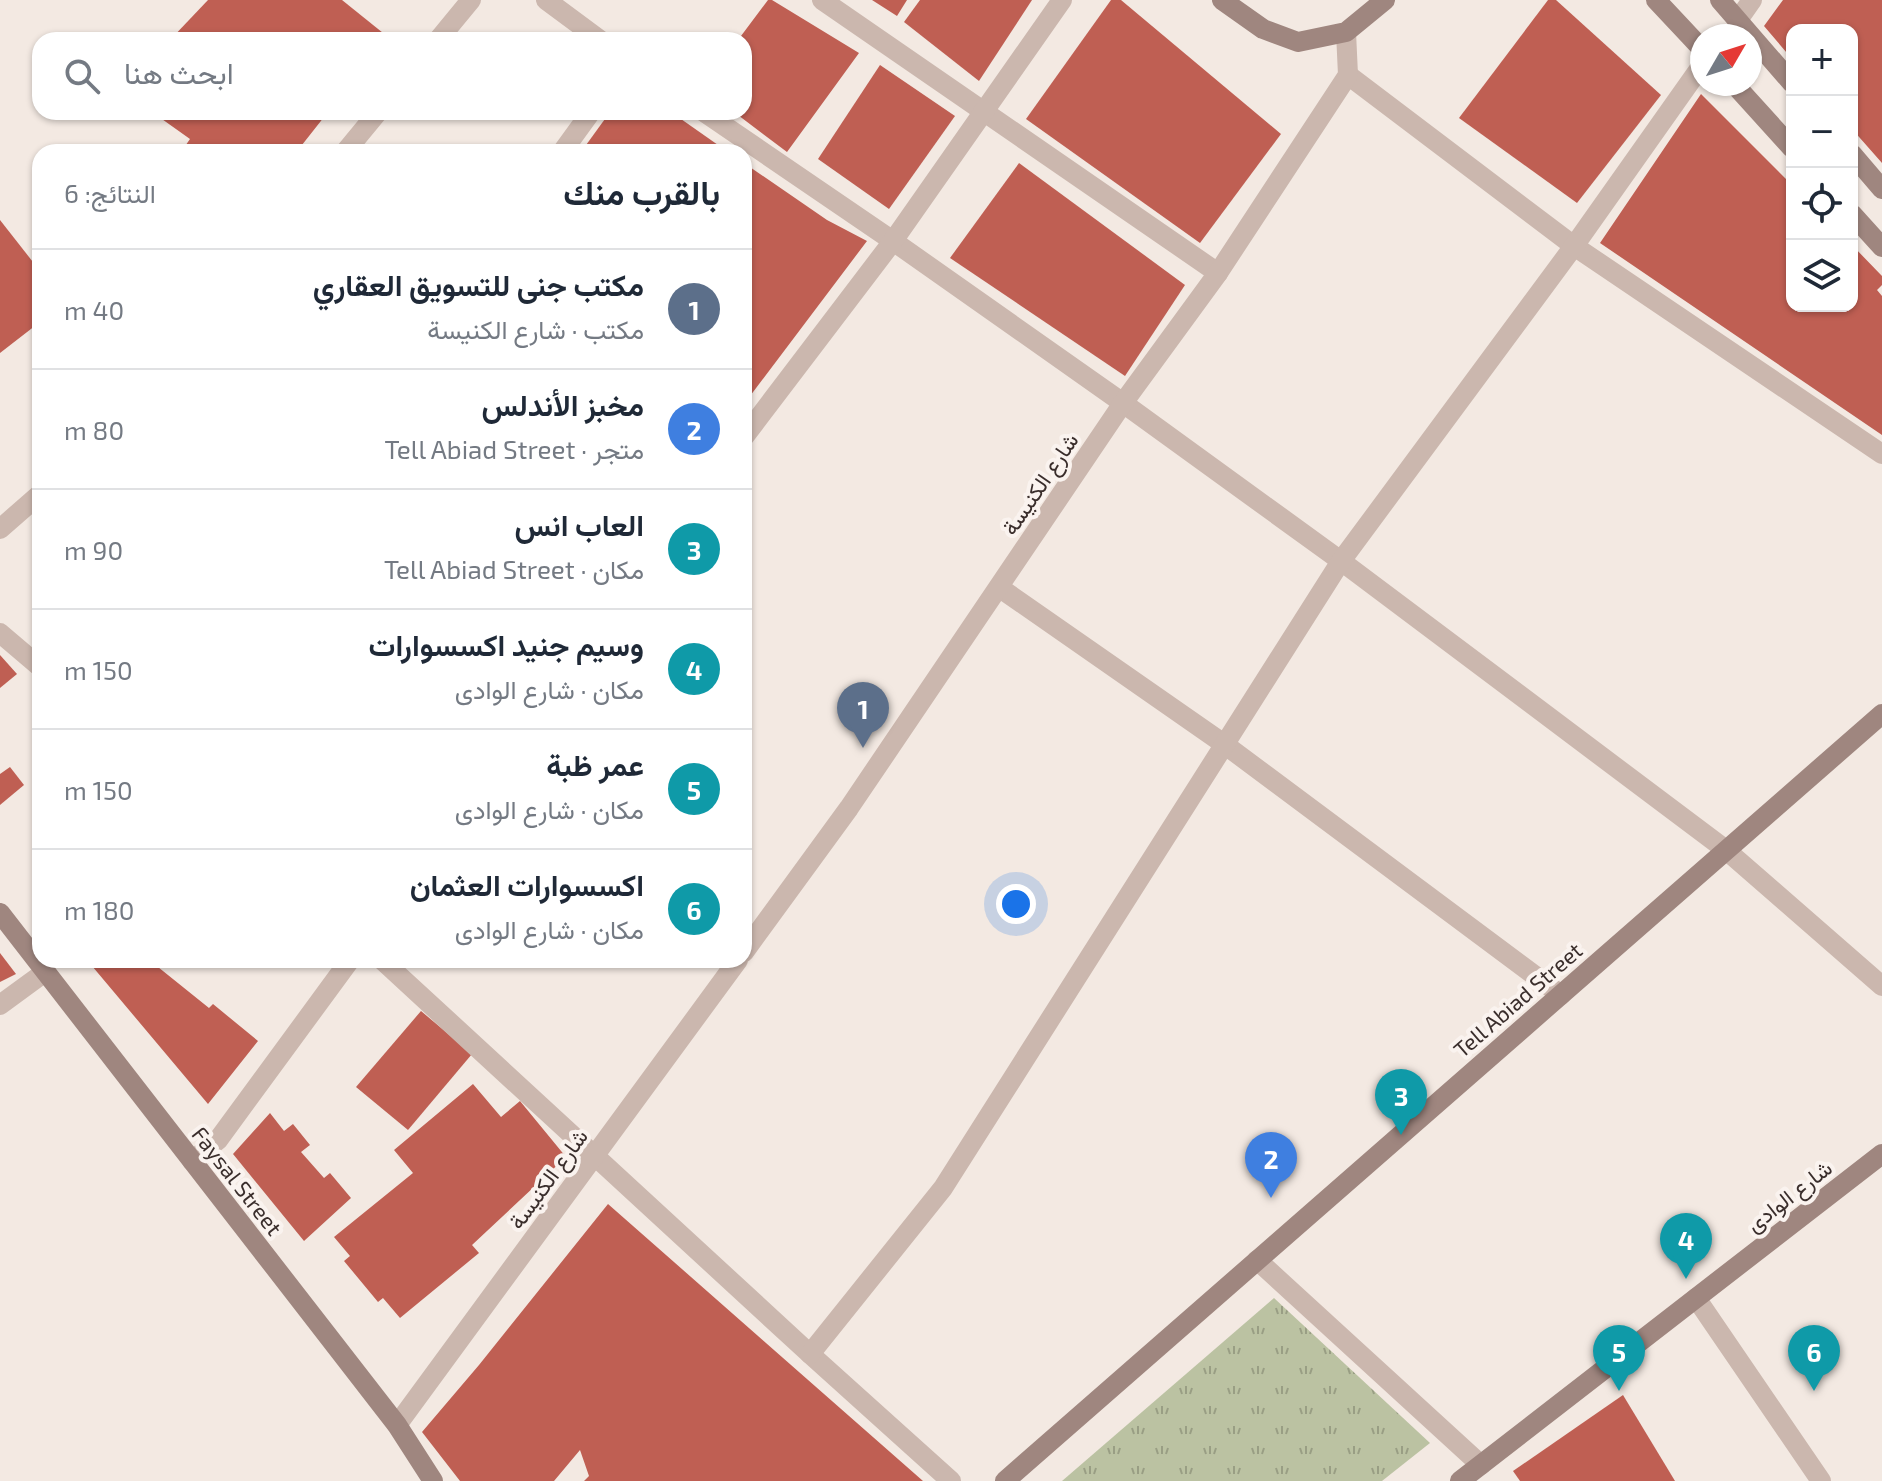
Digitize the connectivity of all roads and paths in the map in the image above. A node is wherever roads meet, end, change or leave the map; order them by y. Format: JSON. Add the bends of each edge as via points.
{"nodes":[{"id":1,"x":471,"y":0,"type":"edge"},
{"id":2,"x":546,"y":0,"type":"edge"},
{"id":3,"x":822,"y":0,"type":"edge"},
{"id":4,"x":1062,"y":0,"type":"edge"},
{"id":5,"x":1222,"y":0,"type":"edge"},
{"id":6,"x":1385,"y":0,"type":"edge"},
{"id":7,"x":1656,"y":0,"type":"edge"},
{"id":8,"x":1720,"y":0,"type":"edge"},
{"id":9,"x":1752,"y":0,"type":"edge"},
{"id":10,"x":1738,"y":20,"type":"junction"},
{"id":11,"x":445,"y":32,"type":"edge"},
{"id":12,"x":589,"y":32,"type":"edge"},
{"id":13,"x":1346,"y":32,"type":"junction"},
{"id":14,"x":1690,"y":36,"type":"edge"},
{"id":15,"x":1348,"y":75,"type":"junction"},
{"id":16,"x":1786,"y":76,"type":"edge"},
{"id":17,"x":1690,"y":82,"type":"edge"},
{"id":18,"x":1745,"y":96,"type":"edge"},
{"id":19,"x":984,"y":112,"type":"junction"},
{"id":20,"x":371,"y":120,"type":"edge"},
{"id":21,"x":585,"y":120,"type":"edge"},
{"id":22,"x":716,"y":120,"type":"edge"},
{"id":23,"x":1786,"y":141,"type":"edge"},
{"id":24,"x":352,"y":144,"type":"edge"},
{"id":25,"x":568,"y":144,"type":"edge"},
{"id":26,"x":751,"y":144,"type":"edge"},
{"id":27,"x":752,"y":145,"type":"edge"},
{"id":28,"x":1858,"y":161,"type":"edge"},
{"id":29,"x":1882,"y":189,"type":"edge"},
{"id":30,"x":1858,"y":221,"type":"edge"},
{"id":31,"x":893,"y":241,"type":"junction"},
{"id":32,"x":1574,"y":246,"type":"junction"},
{"id":33,"x":1882,"y":247,"type":"edge"},
{"id":34,"x":1218,"y":273,"type":"junction"},
{"id":35,"x":1123,"y":403,"type":"junction"},
{"id":36,"x":752,"y":426,"type":"edge"},
{"id":37,"x":1882,"y":454,"type":"edge"},
{"id":38,"x":32,"y":501,"type":"edge"},
{"id":39,"x":0,"y":529,"type":"edge"},
{"id":40,"x":1341,"y":561,"type":"junction"},
{"id":41,"x":1000,"y":588,"type":"junction"},
{"id":42,"x":0,"y":633,"type":"edge"},
{"id":43,"x":32,"y":660,"type":"edge"},
{"id":44,"x":1882,"y":714,"type":"edge"},
{"id":45,"x":1224,"y":744,"type":"junction"},
{"id":46,"x":1726,"y":850,"type":"junction"},
{"id":47,"x":0,"y":913,"type":"edge"},
{"id":48,"x":752,"y":941,"type":"edge"},
{"id":49,"x":32,"y":955,"type":"edge"},
{"id":50,"x":42,"y":968,"type":"edge"},
{"id":51,"x":344,"y":968,"type":"edge"},
{"id":52,"x":391,"y":968,"type":"edge"},
{"id":53,"x":732,"y":968,"type":"edge"},
{"id":54,"x":45,"y":972,"type":"junction"},
{"id":55,"x":1882,"y":986,"type":"edge"},
{"id":56,"x":1561,"y":995,"type":"junction"},
{"id":57,"x":0,"y":1005,"type":"edge"},
{"id":58,"x":1882,"y":1154,"type":"edge"},
{"id":59,"x":595,"y":1156,"type":"junction"},
{"id":60,"x":192,"y":1161,"type":"junction"},
{"id":61,"x":1257,"y":1260,"type":"junction"},
{"id":62,"x":1696,"y":1298,"type":"junction"},
{"id":63,"x":810,"y":1354,"type":"junction"},
{"id":64,"x":397,"y":1425,"type":"junction"},
{"id":65,"x":1481,"y":1465,"type":"junction"},
{"id":66,"x":433,"y":1481,"type":"edge"},
{"id":67,"x":951,"y":1481,"type":"edge"},
{"id":68,"x":1005,"y":1481,"type":"edge"},
{"id":69,"x":1460,"y":1481,"type":"edge"},
{"id":70,"x":1821,"y":1481,"type":"edge"}],
"edges":[{"from":1,"to":11,"type":"street"},
{"from":2,"to":12,"type":"street"},
{"from":3,"to":19,"type":"street"},
{"from":4,"to":19,"type":"street"},
{"from":5,"to":13,"type":"main road","via":[[1263,29],[1298,42]]},
{"from":6,"to":13,"type":"main road"},
{"from":7,"to":14,"type":"main road"},
{"from":8,"to":10,"type":"main road"},
{"from":9,"to":10,"type":"street"},
{"from":10,"to":16,"type":"main road"},
{"from":13,"to":15,"type":"street"},
{"from":15,"to":32,"type":"street"},
{"from":15,"to":34,"type":"street","name":"شارع الكنيسة"},
{"from":17,"to":32,"type":"street"},
{"from":18,"to":23,"type":"main road"},
{"from":19,"to":31,"type":"street"},
{"from":19,"to":34,"type":"street"},
{"from":20,"to":24,"type":"street"},
{"from":21,"to":25,"type":"street"},
{"from":22,"to":26,"type":"street"},
{"from":27,"to":31,"type":"street"},
{"from":28,"to":29,"type":"main road"},
{"from":30,"to":33,"type":"main road"},
{"from":31,"to":35,"type":"street"},
{"from":31,"to":36,"type":"street"},
{"from":32,"to":37,"type":"street"},
{"from":32,"to":40,"type":"street"},
{"from":34,"to":35,"type":"street","name":"شارع الكنيسة"},
{"from":35,"to":40,"type":"street"},
{"from":35,"to":41,"type":"street","name":"شارع الكنيسة"},
{"from":38,"to":39,"type":"street"},
{"from":40,"to":45,"type":"street"},
{"from":40,"to":46,"type":"street"},
{"from":41,"to":45,"type":"street"},
{"from":41,"to":48,"type":"street","name":"شارع الكنيسة"},
{"from":42,"to":43,"type":"street"},
{"from":44,"to":46,"type":"main road","name":"Tell Abiad Street"},
{"from":45,"to":56,"type":"street"},
{"from":45,"to":63,"type":"street","via":[[943,1188]]},
{"from":46,"to":55,"type":"street"},
{"from":46,"to":56,"type":"main road","name":"Tell Abiad Street"},
{"from":47,"to":49,"type":"main road","name":"Faysal Street"},
{"from":50,"to":54,"type":"main road","name":"Faysal Street"},
{"from":51,"to":60,"type":"street","via":[[218,1140]]},
{"from":52,"to":59,"type":"street"},
{"from":53,"to":59,"type":"street","name":"شارع الكنيسة"},
{"from":54,"to":57,"type":"street"},
{"from":54,"to":60,"type":"main road","name":"Faysal Street"},
{"from":56,"to":61,"type":"main road","name":"Tell Abiad Street"},
{"from":58,"to":62,"type":"main road","name":"شارع الوادى"},
{"from":59,"to":63,"type":"street"},
{"from":59,"to":64,"type":"street","name":"شارع الكنيسة"},
{"from":60,"to":64,"type":"main road","name":"Faysal Street"},
{"from":61,"to":65,"type":"street"},
{"from":61,"to":68,"type":"main road","name":"Tell Abiad Street"},
{"from":62,"to":65,"type":"main road","name":"شارع الوادى"},
{"from":62,"to":70,"type":"street"},
{"from":63,"to":67,"type":"street"},
{"from":64,"to":66,"type":"main road","name":"Faysal Street"},
{"from":65,"to":69,"type":"main road","name":"شارع الوادى"}]}
